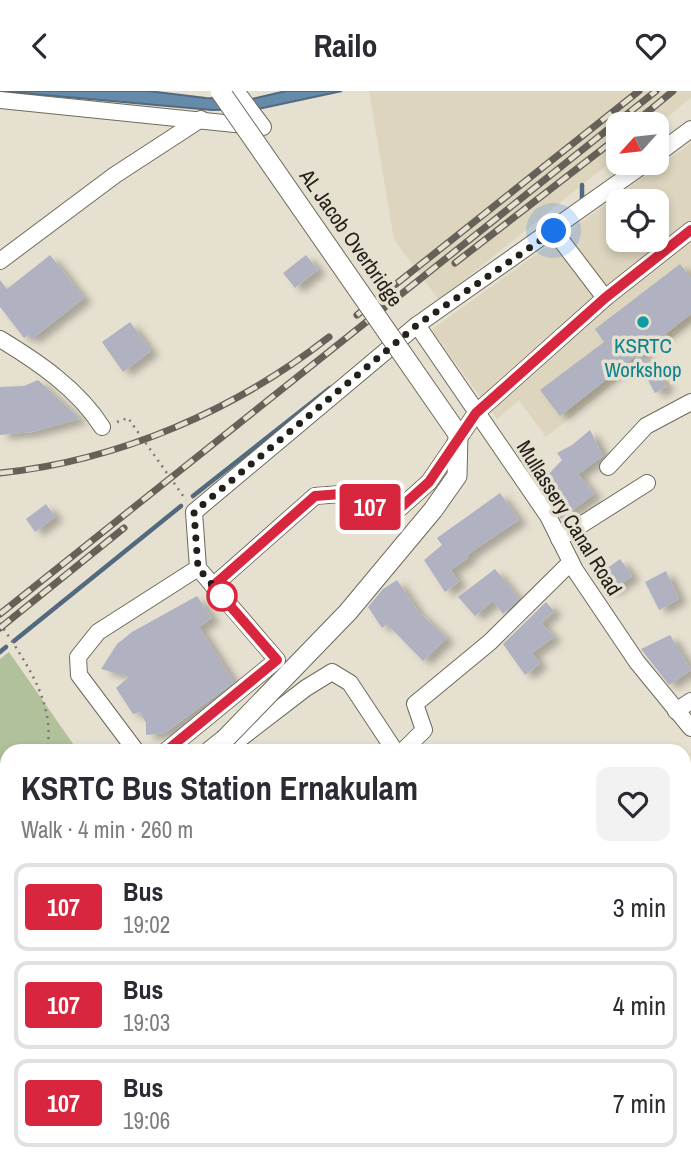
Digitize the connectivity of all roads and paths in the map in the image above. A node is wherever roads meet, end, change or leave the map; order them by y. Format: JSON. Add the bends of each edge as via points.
{"nodes":[{"id":1,"x":231,"y":92,"type":"edge"},
{"id":2,"x":0,"y":100,"type":"edge"},
{"id":3,"x":201,"y":119,"type":"junction"},
{"id":4,"x":691,"y":129,"type":"edge"},
{"id":5,"x":669,"y":145,"type":"edge"},
{"id":6,"x":630,"y":175,"type":"edge"},
{"id":7,"x":691,"y":230,"type":"edge"},
{"id":8,"x":554,"y":231,"type":"junction"},
{"id":9,"x":0,"y":261,"type":"edge"},
{"id":10,"x":605,"y":298,"type":"junction"},
{"id":11,"x":417,"y":325,"type":"junction"},
{"id":12,"x":0,"y":339,"type":"edge"},
{"id":13,"x":691,"y":403,"type":"edge"},
{"id":14,"x":476,"y":413,"type":"junction"},
{"id":15,"x":102,"y":427,"type":"joint"},
{"id":16,"x":608,"y":467,"type":"dead end"},
{"id":17,"x":647,"y":483,"type":"dead end"},
{"id":18,"x":194,"y":512,"type":"junction"},
{"id":19,"x":559,"y":539,"type":"junction"},
{"id":20,"x":571,"y":562,"type":"junction"},
{"id":21,"x":198,"y":568,"type":"junction"},
{"id":22,"x":213,"y":586,"type":"junction"},
{"id":23,"x":0,"y":624,"type":"edge"},
{"id":24,"x":691,"y":701,"type":"edge"},
{"id":25,"x":676,"y":711,"type":"junction"},
{"id":26,"x":691,"y":728,"type":"edge"},
{"id":27,"x":48,"y":744,"type":"edge"},
{"id":28,"x":131,"y":744,"type":"edge"},
{"id":29,"x":175,"y":744,"type":"edge"},
{"id":30,"x":218,"y":744,"type":"edge"},
{"id":31,"x":220,"y":744,"type":"edge"},
{"id":32,"x":390,"y":744,"type":"edge"},
{"id":33,"x":410,"y":744,"type":"edge"}],
"edges":[{"from":1,"to":3,"type":"street","via":[[262,127]]},
{"from":1,"to":30,"type":"main road","name":"AL Jacob Overbridge","bridge":true,"via":[[458,434],[457,475],[433,510],[348,612]]},
{"from":2,"to":3,"type":"street"},
{"from":3,"to":9,"type":"street","via":[[115,175]]},
{"from":4,"to":5,"type":"street"},
{"from":6,"to":8,"type":"street"},
{"from":7,"to":10,"type":"street"},
{"from":8,"to":10,"type":"street"},
{"from":8,"to":11,"type":"street"},
{"from":10,"to":14,"type":"street"},
{"from":11,"to":14,"type":"street","name":"Mullassery Canal Road"},
{"from":11,"to":18,"type":"street"},
{"from":12,"to":15,"type":"street","via":[[67,387],[92,410]]},
{"from":13,"to":16,"type":"street","via":[[646,426]]},
{"from":14,"to":19,"type":"street","name":"Mullassery Canal Road"},
{"from":14,"to":22,"type":"street","via":[[429,482],[400,508],[374,509],[341,494],[315,496]]},
{"from":15,"to":18,"type":"path","via":[[128,418]]},
{"from":17,"to":19,"type":"street"},
{"from":18,"to":21,"type":"street"},
{"from":19,"to":20,"type":"street","name":"Mullassery Canal Road"},
{"from":20,"to":25,"type":"street","name":"Mullassery Canal Road","via":[[637,662]]},
{"from":20,"to":33,"type":"street","via":[[489,642],[415,704],[424,730]]},
{"from":21,"to":22,"type":"street"},
{"from":21,"to":28,"type":"street","via":[[98,632],[78,657],[79,675]]},
{"from":22,"to":29,"type":"street","via":[[277,660]]},
{"from":23,"to":27,"type":"path","via":[[44,698]]},
{"from":24,"to":25,"type":"street"},
{"from":25,"to":26,"type":"street","name":"Mullassery Canal Road"},
{"from":31,"to":32,"type":"street","via":[[241,738],[332,672],[350,683]]}]}
